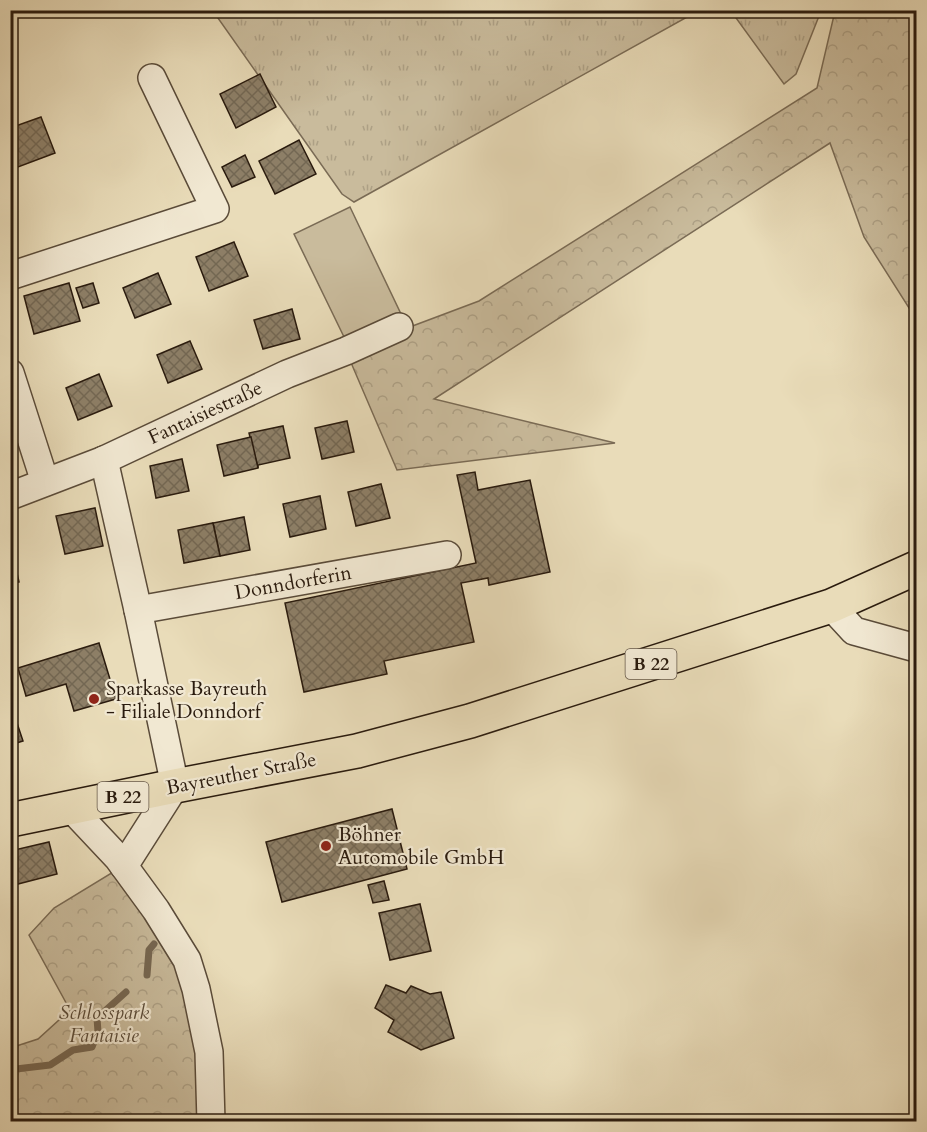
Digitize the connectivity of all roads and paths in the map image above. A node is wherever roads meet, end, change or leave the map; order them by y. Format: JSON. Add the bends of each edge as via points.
{"nodes":[{"id":1,"x":152,"y":78,"type":"dead end"},
{"id":2,"x":10,"y":276,"type":"edge"},
{"id":3,"x":399,"y":327,"type":"dead end"},
{"id":4,"x":10,"y":373,"type":"edge"},
{"id":5,"x":104,"y":460,"type":"junction"},
{"id":6,"x":45,"y":482,"type":"junction"},
{"id":7,"x":10,"y":496,"type":"edge"},
{"id":8,"x":447,"y":555,"type":"dead end"},
{"id":9,"x":916,"y":568,"type":"edge"},
{"id":10,"x":831,"y":606,"type":"junction"},
{"id":11,"x":138,"y":610,"type":"junction"},
{"id":12,"x":916,"y":648,"type":"edge"},
{"id":13,"x":175,"y":786,"type":"junction"},
{"id":14,"x":71,"y":808,"type":"junction"},
{"id":15,"x":10,"y":820,"type":"edge"},
{"id":16,"x":124,"y":866,"type":"junction"},
{"id":17,"x":211,"y":1122,"type":"edge"}],
"edges":[{"from":1,"to":2,"type":"street","via":[[215,209]]},
{"from":3,"to":5,"type":"street","name":"Fantaisiestraße","via":[[287,374]]},
{"from":4,"to":6,"type":"street"},
{"from":5,"to":6,"type":"street","name":"Fantaisiestraße"},
{"from":5,"to":11,"type":"street"},
{"from":6,"to":7,"type":"street","name":"Fantaisiestraße"},
{"from":8,"to":11,"type":"street","name":"Donndorferin"},
{"from":9,"to":10,"type":"main road","number":"B 22"},
{"from":10,"to":12,"type":"street","via":[[854,631]]},
{"from":10,"to":13,"type":"main road","name":"Bayreuther Straße","number":"B 22","via":[[470,721],[357,751]]},
{"from":11,"to":13,"type":"street"},
{"from":13,"to":14,"type":"main road","name":"Bayreuther Straße","number":"B 22"},
{"from":13,"to":16,"type":"street"},
{"from":14,"to":15,"type":"main road","name":"Bayreuther Straße","number":"B 22"},
{"from":14,"to":16,"type":"street"},
{"from":16,"to":17,"type":"street","via":[[187,960],[209,1052]]}]}
